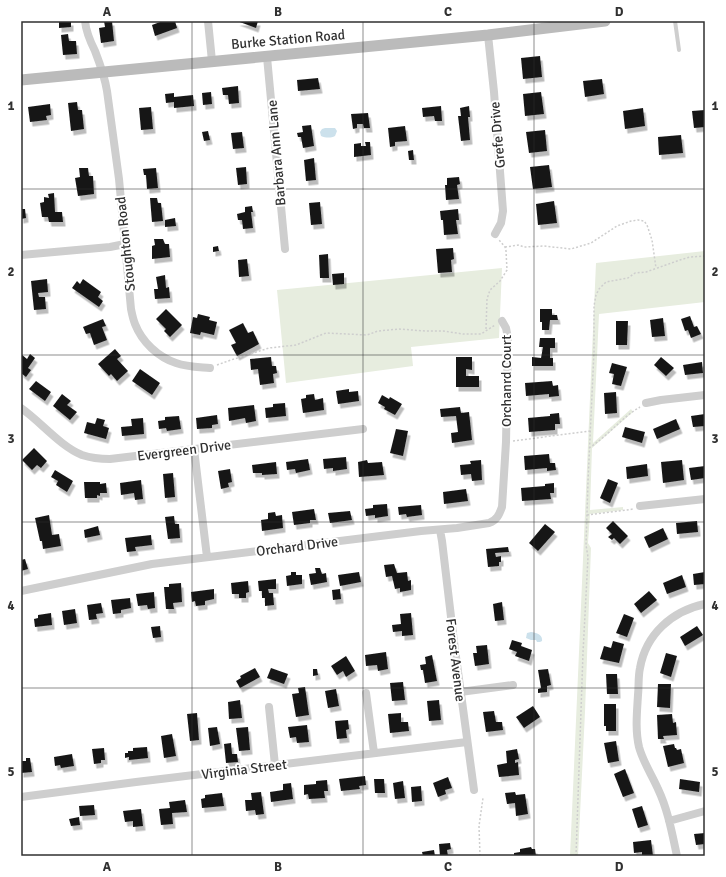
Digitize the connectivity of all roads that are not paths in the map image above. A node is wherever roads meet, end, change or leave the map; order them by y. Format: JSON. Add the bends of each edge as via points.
{"nodes":[{"id":1,"x":85,"y":21,"type":"edge"},
{"id":2,"x":208,"y":21,"type":"edge"},
{"id":3,"x":606,"y":21,"type":"edge"},
{"id":4,"x":675,"y":21,"type":"edge"},
{"id":5,"x":488,"y":35,"type":"junction"},
{"id":6,"x":679,"y":50,"type":"dead end"},
{"id":7,"x":267,"y":57,"type":"junction"},
{"id":8,"x":212,"y":61,"type":"junction"},
{"id":9,"x":102,"y":72,"type":"junction"},
{"id":10,"x":21,"y":80,"type":"edge"},
{"id":11,"x":495,"y":234,"type":"road end"},
{"id":12,"x":125,"y":244,"type":"junction"},
{"id":13,"x":285,"y":249,"type":"dead end"},
{"id":14,"x":21,"y":255,"type":"edge"},
{"id":15,"x":502,"y":322,"type":"road end"},
{"id":16,"x":210,"y":368,"type":"road end"},
{"id":17,"x":705,"y":395,"type":"edge"},
{"id":18,"x":646,"y":403,"type":"road end"},
{"id":19,"x":21,"y":408,"type":"edge"},
{"id":20,"x":363,"y":428,"type":"dead end"},
{"id":21,"x":506,"y":442,"type":"joint"},
{"id":22,"x":194,"y":449,"type":"junction"},
{"id":23,"x":705,"y":499,"type":"edge"},
{"id":24,"x":640,"y":506,"type":"road end"},
{"id":25,"x":440,"y":530,"type":"junction"},
{"id":26,"x":207,"y":557,"type":"junction"},
{"id":27,"x":21,"y":591,"type":"edge"},
{"id":28,"x":705,"y":604,"type":"edge"},
{"id":29,"x":513,"y":685,"type":"dead end"},
{"id":30,"x":366,"y":692,"type":"dead end"},
{"id":31,"x":460,"y":692,"type":"junction"},
{"id":32,"x":269,"y":706,"type":"dead end"},
{"id":33,"x":467,"y":742,"type":"junction"},
{"id":34,"x":374,"y":753,"type":"junction"},
{"id":35,"x":275,"y":765,"type":"junction"},
{"id":36,"x":474,"y":790,"type":"dead end"},
{"id":37,"x":21,"y":796,"type":"edge"},
{"id":38,"x":705,"y":811,"type":"edge"},
{"id":39,"x":669,"y":820,"type":"junction"},
{"id":40,"x":674,"y":842,"type":"junction"},
{"id":41,"x":673,"y":856,"type":"edge"},
{"id":42,"x":677,"y":856,"type":"edge"}],
"edges":[{"from":1,"to":9,"type":"street","name":"Stoughton Road","via":[[87,35]]},
{"from":2,"to":8,"type":"street"},
{"from":3,"to":5,"type":"street","name":"Burke Station Road"},
{"from":4,"to":6,"type":"lane"},
{"from":5,"to":7,"type":"street","name":"Burke Station Road"},
{"from":5,"to":11,"type":"street","name":"Grefe Drive","via":[[503,210],[501,223]]},
{"from":7,"to":8,"type":"street","name":"Burke Station Road"},
{"from":7,"to":13,"type":"street","name":"Barbara Ann Lane"},
{"from":8,"to":9,"type":"street","name":"Burke Station Road"},
{"from":9,"to":10,"type":"street","name":"Burke Station Road"},
{"from":9,"to":12,"type":"street","name":"Stoughton Road","via":[[106,82]]},
{"from":12,"to":14,"type":"street"},
{"from":12,"to":16,"type":"street","name":"Stoughton Road","via":[[131,309],[140,335],[150,348],[177,364]]},
{"from":15,"to":21,"type":"street","name":"Orchanrd Court","via":[[508,338]]},
{"from":17,"to":18,"type":"street"},
{"from":19,"to":22,"type":"street","name":"Evergreen Drive","via":[[67,446],[94,458]]},
{"from":20,"to":22,"type":"street","name":"Evergreen Drive"},
{"from":21,"to":25,"type":"street","name":"Orchard Drive","via":[[502,501],[497,518],[489,523]]},
{"from":22,"to":26,"type":"street"},
{"from":23,"to":24,"type":"street"},
{"from":25,"to":26,"type":"street","name":"Orchard Drive"},
{"from":25,"to":31,"type":"street","name":"Forest Avenue"},
{"from":26,"to":27,"type":"street","name":"Orchard Drive","via":[[146,565]]},
{"from":28,"to":39,"type":"street","via":[[684,610],[663,625],[654,634],[640,667],[637,713],[639,748],[658,788]]},
{"from":29,"to":31,"type":"street"},
{"from":30,"to":34,"type":"street"},
{"from":31,"to":33,"type":"street","name":"Forest Avenue"},
{"from":32,"to":35,"type":"street"},
{"from":33,"to":34,"type":"street","name":"Virginia Street"},
{"from":33,"to":36,"type":"street","name":"Forest Avenue"},
{"from":34,"to":35,"type":"street","name":"Virginia Street"},
{"from":35,"to":37,"type":"street","name":"Virginia Street"},
{"from":38,"to":39,"type":"street"},
{"from":39,"to":40,"type":"street"},
{"from":40,"to":41,"type":"street"},
{"from":40,"to":42,"type":"street"}]}
